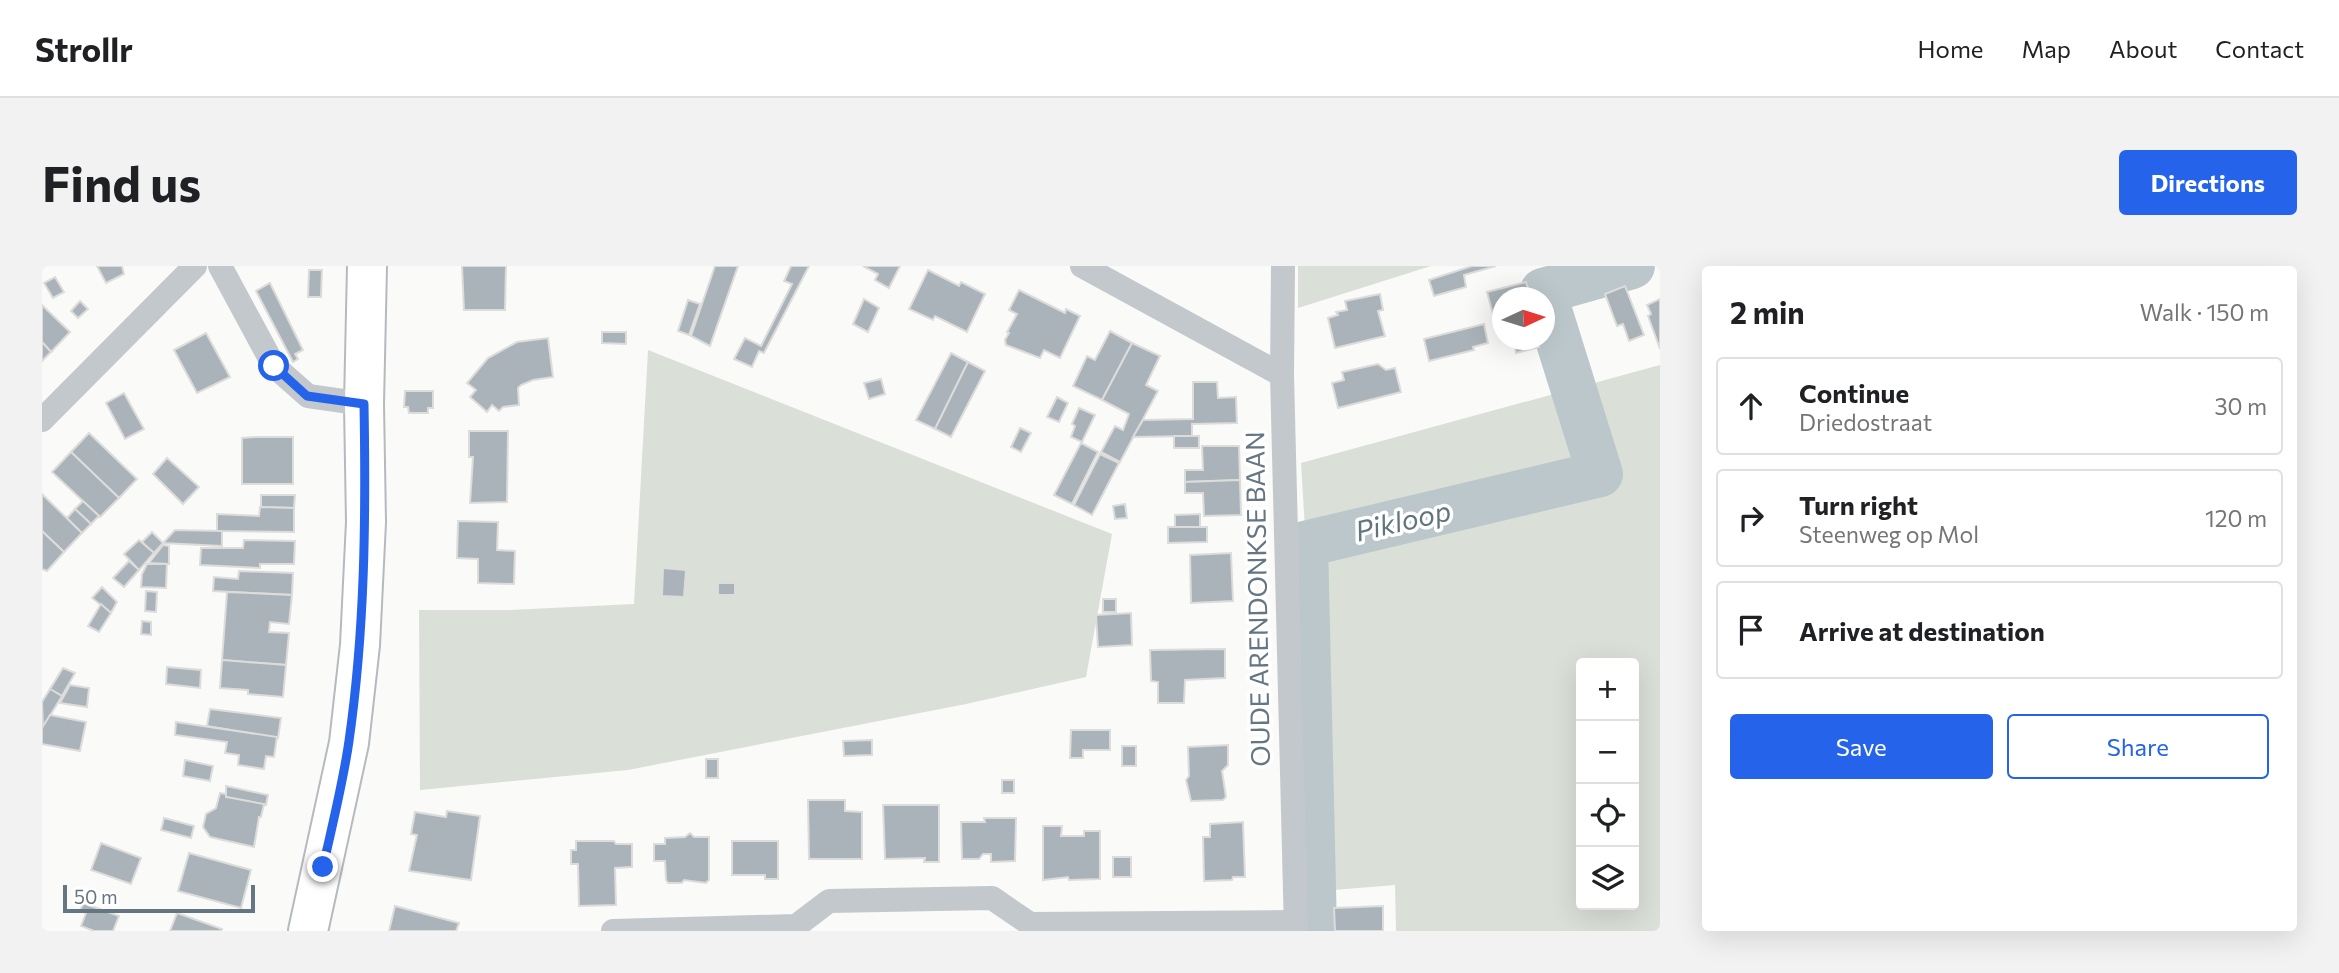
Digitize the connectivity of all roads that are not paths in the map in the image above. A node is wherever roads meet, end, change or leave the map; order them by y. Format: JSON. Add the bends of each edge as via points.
{"nodes":[{"id":1,"x":195,"y":266,"type":"edge"},
{"id":2,"x":220,"y":266,"type":"edge"},
{"id":3,"x":367,"y":266,"type":"edge"},
{"id":4,"x":1082,"y":266,"type":"edge"},
{"id":5,"x":1283,"y":266,"type":"edge"},
{"id":6,"x":1282,"y":375,"type":"junction"},
{"id":7,"x":364,"y":404,"type":"junction"},
{"id":8,"x":42,"y":420,"type":"edge"},
{"id":9,"x":1296,"y":926,"type":"edge"},
{"id":10,"x":1025,"y":927,"type":"edge"},
{"id":11,"x":800,"y":928,"type":"edge"},
{"id":12,"x":308,"y":931,"type":"edge"},
{"id":13,"x":613,"y":931,"type":"edge"}],
"edges":[{"from":1,"to":8,"type":"street"},
{"from":2,"to":7,"type":"street","via":[[274,366],[307,396]]},
{"from":3,"to":7,"type":"main road"},
{"from":4,"to":6,"type":"street"},
{"from":5,"to":6,"type":"street","name":"OUDE ARENDONKSE BAAN"},
{"from":6,"to":9,"type":"street","name":"OUDE ARENDONKSE BAAN"},
{"from":7,"to":12,"type":"main road","via":[[366,522],[360,645],[349,743]]},
{"from":9,"to":10,"type":"street"},
{"from":10,"to":11,"type":"street","via":[[992,898],[830,901]]},
{"from":11,"to":13,"type":"street"}]}
